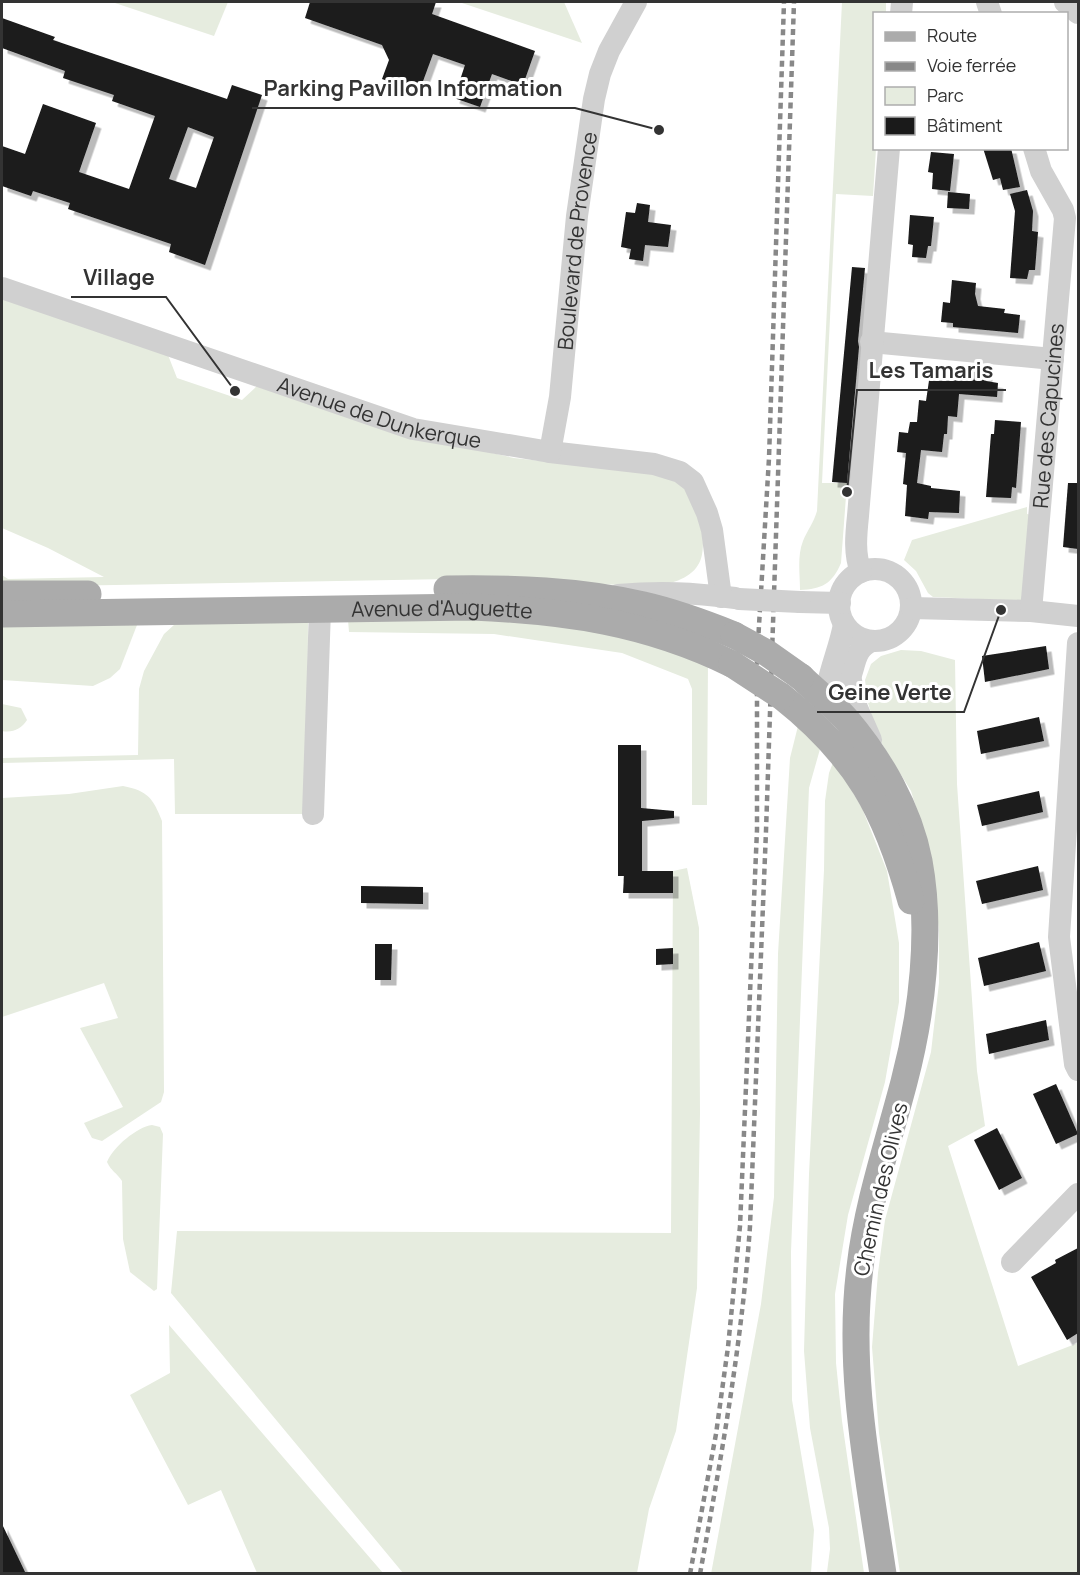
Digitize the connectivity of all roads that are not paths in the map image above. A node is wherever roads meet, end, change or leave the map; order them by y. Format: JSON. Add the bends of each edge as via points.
{"nodes":[{"id":1,"x":1065,"y":2,"type":"edge"},
{"id":2,"x":631,"y":10,"type":"edge"},
{"id":3,"x":1078,"y":13,"type":"edge"},
{"id":4,"x":889,"y":150,"type":"edge"},
{"id":5,"x":1035,"y":150,"type":"edge"},
{"id":6,"x":1072,"y":221,"type":"edge"},
{"id":7,"x":2,"y":288,"type":"edge"},
{"id":8,"x":871,"y":342,"type":"junction"},
{"id":9,"x":1053,"y":359,"type":"junction"},
{"id":10,"x":550,"y":452,"type":"junction"},
{"id":11,"x":714,"y":552,"type":"junction"},
{"id":12,"x":861,"y":572,"type":"junction"},
{"id":13,"x":684,"y":592,"type":"junction"},
{"id":14,"x":2,"y":594,"type":"edge"},
{"id":15,"x":599,"y":597,"type":"junction"},
{"id":16,"x":730,"y":598,"type":"junction"},
{"id":17,"x":912,"y":608,"type":"junction"},
{"id":18,"x":320,"y":609,"type":"junction"},
{"id":19,"x":1031,"y":611,"type":"junction"},
{"id":20,"x":842,"y":613,"type":"junction"},
{"id":21,"x":2,"y":614,"type":"edge"},
{"id":22,"x":1078,"y":616,"type":"edge"},
{"id":23,"x":872,"y":641,"type":"junction"},
{"id":24,"x":1078,"y":642,"type":"edge"},
{"id":25,"x":850,"y":676,"type":"junction"},
{"id":26,"x":801,"y":697,"type":"junction"},
{"id":27,"x":840,"y":751,"type":"joint"},
{"id":28,"x":890,"y":782,"type":"junction"},
{"id":29,"x":313,"y":814,"type":"dead end"},
{"id":30,"x":923,"y":949,"type":"junction"},
{"id":31,"x":1078,"y":1070,"type":"edge"},
{"id":32,"x":1078,"y":1194,"type":"edge"},
{"id":33,"x":1012,"y":1262,"type":"dead end"},
{"id":34,"x":883,"y":1574,"type":"edge"}],
"edges":[{"from":1,"to":3,"type":"street"},
{"from":2,"to":10,"type":"street","name":"Boulevard de Provence","via":[[600,74],[594,99],[577,216],[560,397]]},
{"from":4,"to":8,"type":"street"},
{"from":5,"to":6,"type":"street","via":[[1041,171]]},
{"from":6,"to":9,"type":"street","name":"Rue des Capucines"},
{"from":7,"to":10,"type":"street","name":"Avenue de Dunkerque","via":[[413,429]]},
{"from":8,"to":9,"type":"street"},
{"from":8,"to":12,"type":"street","via":[[856,540],[856,561]]},
{"from":9,"to":19,"type":"street","name":"Rue des Capucines"},
{"from":10,"to":11,"type":"street","name":"Avenue de Dunkerque","via":[[654,464],[680,472],[693,482],[701,497],[712,530]]},
{"from":11,"to":13,"type":"street","via":[[707,570]]},
{"from":11,"to":16,"type":"street","name":"Avenue de Dunkerque"},
{"from":12,"to":17,"type":"street","via":[[876,569],[899,577],[907,586]]},
{"from":12,"to":20,"type":"street","via":[[840,595]]},
{"from":13,"to":15,"type":"street"},
{"from":13,"to":16,"type":"street"},
{"from":14,"to":15,"type":"main road","name":"Avenue d'Auguette","via":[[476,589]]},
{"from":15,"to":26,"type":"main road","name":"Avenue d'Auguette","bridge":true,"via":[[690,618],[734,635],[768,653]]},
{"from":16,"to":20,"type":"street","bridge":true,"via":[[800,602]]},
{"from":17,"to":19,"type":"street"},
{"from":17,"to":23,"type":"street","via":[[905,627],[896,635]]},
{"from":18,"to":21,"type":"main road","name":"Avenue d'Auguette"},
{"from":18,"to":26,"type":"main road","name":"Avenue d'Auguette","bridge":true,"via":[[472,607],[612,621],[685,642]]},
{"from":18,"to":29,"type":"street"},
{"from":19,"to":22,"type":"street"},
{"from":20,"to":23,"type":"street","via":[[850,632]]},
{"from":20,"to":26,"type":"street","via":[[829,676]]},
{"from":23,"to":25,"type":"street","via":[[860,650]]},
{"from":24,"to":31,"type":"street","via":[[1059,937]]},
{"from":25,"to":26,"type":"street","via":[[843,692],[832,699]]},
{"from":25,"to":28,"type":"street","name":"Chemin des Olives","via":[[860,715]]},
{"from":26,"to":27,"type":"main road","name":"Avenue d'Auguette"},
{"from":26,"to":28,"type":"main road","name":"Chemin des Olives","via":[[847,720]]},
{"from":27,"to":30,"type":"main road","name":"Chemin des Olives","via":[[864,783],[885,822]]},
{"from":28,"to":30,"type":"main road","name":"Chemin des Olives","via":[[919,861]]},
{"from":30,"to":34,"type":"main road","name":"Chemin des Olives","via":[[913,1043],[867,1226],[856,1310],[860,1418]]},
{"from":32,"to":33,"type":"street"}]}
